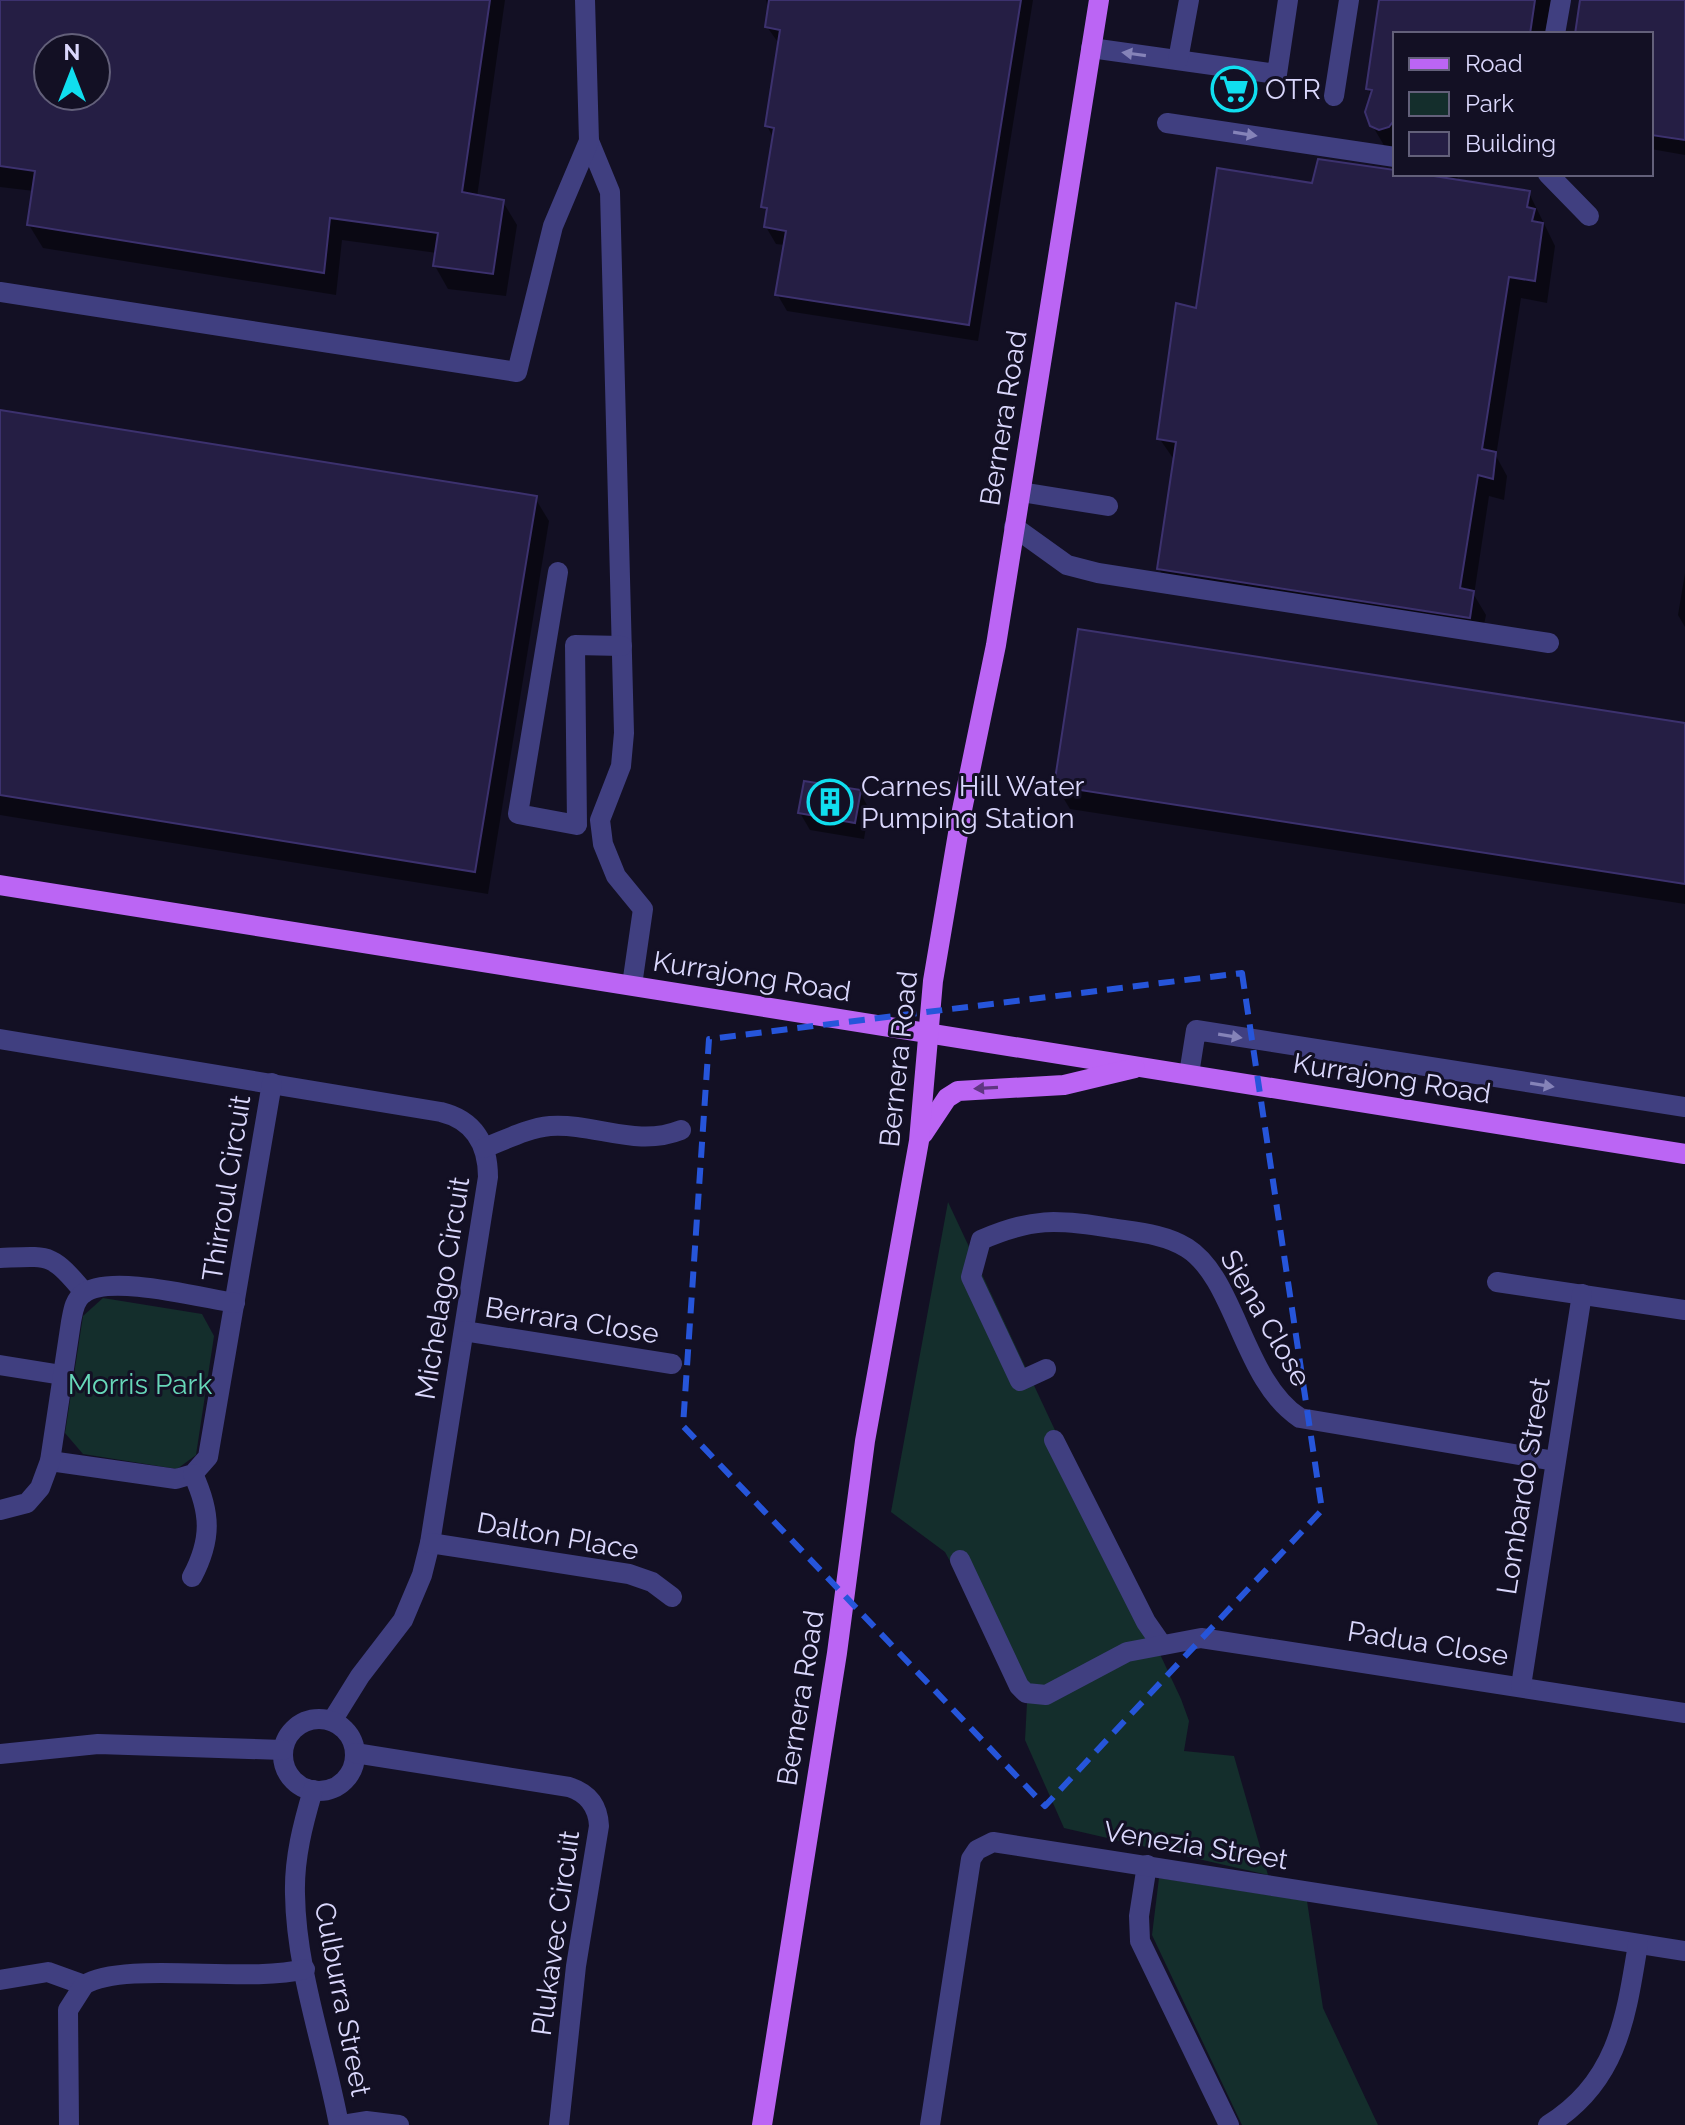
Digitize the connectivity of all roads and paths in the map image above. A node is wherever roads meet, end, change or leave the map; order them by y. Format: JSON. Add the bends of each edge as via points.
{"nodes":[{"id":1,"x":585,"y":0,"type":"edge"},
{"id":2,"x":1099,"y":0,"type":"edge"},
{"id":3,"x":1189,"y":0,"type":"edge"},
{"id":4,"x":1288,"y":0,"type":"edge"},
{"id":5,"x":1349,"y":0,"type":"edge"},
{"id":6,"x":1561,"y":0,"type":"edge"},
{"id":7,"x":1555,"y":32,"type":"edge"},
{"id":8,"x":1091,"y":48,"type":"junction"},
{"id":9,"x":1178,"y":60,"type":"junction"},
{"id":10,"x":1334,"y":96,"type":"dead end"},
{"id":11,"x":1167,"y":123,"type":"dead end"},
{"id":12,"x":589,"y":141,"type":"junction"},
{"id":13,"x":1393,"y":157,"type":"edge"},
{"id":14,"x":1550,"y":176,"type":"edge"},
{"id":15,"x":1589,"y":216,"type":"dead end"},
{"id":16,"x":0,"y":292,"type":"edge"},
{"id":17,"x":1021,"y":492,"type":"junction"},
{"id":18,"x":1108,"y":506,"type":"dead end"},
{"id":19,"x":1014,"y":527,"type":"junction"},
{"id":20,"x":558,"y":572,"type":"dead end"},
{"id":21,"x":1549,"y":643,"type":"dead end"},
{"id":22,"x":622,"y":646,"type":"junction"},
{"id":23,"x":0,"y":885,"type":"edge"},
{"id":24,"x":632,"y":985,"type":"junction"},
{"id":25,"x":928,"y":1032,"type":"junction"},
{"id":26,"x":0,"y":1039,"type":"edge"},
{"id":27,"x":1145,"y":1065,"type":"junction"},
{"id":28,"x":1189,"y":1074,"type":"junction"},
{"id":29,"x":272,"y":1083,"type":"junction"},
{"id":30,"x":1685,"y":1107,"type":"edge"},
{"id":31,"x":681,"y":1130,"type":"dead end"},
{"id":32,"x":919,"y":1141,"type":"junction"},
{"id":33,"x":484,"y":1148,"type":"junction"},
{"id":34,"x":1685,"y":1154,"type":"edge"},
{"id":35,"x":0,"y":1258,"type":"edge"},
{"id":36,"x":1497,"y":1282,"type":"dead end"},
{"id":37,"x":84,"y":1292,"type":"junction"},
{"id":38,"x":1582,"y":1294,"type":"junction"},
{"id":39,"x":235,"y":1303,"type":"junction"},
{"id":40,"x":1685,"y":1310,"type":"edge"},
{"id":41,"x":464,"y":1331,"type":"junction"},
{"id":42,"x":672,"y":1364,"type":"dead end"},
{"id":43,"x":0,"y":1365,"type":"edge"},
{"id":44,"x":1046,"y":1369,"type":"dead end"},
{"id":45,"x":62,"y":1375,"type":"junction"},
{"id":46,"x":1054,"y":1440,"type":"dead end"},
{"id":47,"x":50,"y":1461,"type":"junction"},
{"id":48,"x":1555,"y":1461,"type":"junction"},
{"id":49,"x":193,"y":1474,"type":"junction"},
{"id":50,"x":0,"y":1510,"type":"edge"},
{"id":51,"x":430,"y":1543,"type":"junction"},
{"id":52,"x":960,"y":1560,"type":"dead end"},
{"id":53,"x":192,"y":1577,"type":"dead end"},
{"id":54,"x":672,"y":1597,"type":"dead end"},
{"id":55,"x":1162,"y":1645,"type":"junction"},
{"id":56,"x":1521,"y":1686,"type":"junction"},
{"id":57,"x":1685,"y":1713,"type":"edge"},
{"id":58,"x":332,"y":1721,"type":"junction"},
{"id":59,"x":283,"y":1750,"type":"junction"},
{"id":60,"x":355,"y":1753,"type":"junction"},
{"id":61,"x":0,"y":1754,"type":"edge"},
{"id":62,"x":313,"y":1790,"type":"junction"},
{"id":63,"x":1147,"y":1865,"type":"junction"},
{"id":64,"x":1638,"y":1944,"type":"junction"},
{"id":65,"x":1685,"y":1951,"type":"edge"},
{"id":66,"x":305,"y":1969,"type":"junction"},
{"id":67,"x":0,"y":1980,"type":"edge"},
{"id":68,"x":84,"y":1985,"type":"junction"},
{"id":69,"x":69,"y":2125,"type":"edge"},
{"id":70,"x":340,"y":2125,"type":"edge"},
{"id":71,"x":399,"y":2125,"type":"edge"},
{"id":72,"x":559,"y":2125,"type":"edge"},
{"id":73,"x":762,"y":2125,"type":"edge"},
{"id":74,"x":930,"y":2125,"type":"edge"},
{"id":75,"x":1229,"y":2125,"type":"edge"},
{"id":76,"x":1548,"y":2125,"type":"edge"}],
"edges":[{"from":1,"to":12,"type":"street"},
{"from":2,"to":8,"type":"main road","name":"Bernera Road"},
{"from":3,"to":9,"type":"street"},
{"from":4,"to":9,"type":"street","via":[[1277,74]]},
{"from":5,"to":10,"type":"street"},
{"from":6,"to":7,"type":"street"},
{"from":9,"to":8,"type":"street","one_way":true},
{"from":8,"to":17,"type":"main road","name":"Bernera Road"},
{"from":11,"to":13,"type":"street","one_way":true},
{"from":12,"to":16,"type":"street","via":[[553,226],[517,372]]},
{"from":12,"to":22,"type":"street","via":[[610,192]]},
{"from":14,"to":15,"type":"street"},
{"from":17,"to":18,"type":"street"},
{"from":17,"to":19,"type":"main road","name":"Bernera Road"},
{"from":19,"to":21,"type":"street","via":[[1067,565],[1098,573]]},
{"from":19,"to":25,"type":"main road","name":"Bernera Road"},
{"from":20,"to":22,"type":"street","via":[[518,814],[577,825],[575,645]]},
{"from":22,"to":24,"type":"street","via":[[621,766],[600,820],[616,876],[643,909]]},
{"from":23,"to":24,"type":"main road","name":"Kurrajong Road"},
{"from":24,"to":25,"type":"main road","name":"Kurrajong Road"},
{"from":25,"to":27,"type":"main road","name":"Kurrajong Road"},
{"from":25,"to":32,"type":"main road","name":"Bernera Road"},
{"from":26,"to":29,"type":"street","name":"Michelago Circuit"},
{"from":27,"to":28,"type":"main road","name":"Kurrajong Road"},
{"from":27,"to":32,"type":"main road","one_way":true,"via":[[1064,1085],[958,1091],[947,1098]]},
{"from":28,"to":30,"type":"street","one_way":true,"via":[[1196,1030]]},
{"from":28,"to":34,"type":"main road","name":"Kurrajong Road"},
{"from":29,"to":33,"type":"street","name":"Michelago Circuit","via":[[452,1114],[468,1123]]},
{"from":29,"to":39,"type":"street","name":"Thirroul Circuit"},
{"from":31,"to":33,"type":"street","via":[[637,1138],[552,1126]]},
{"from":32,"to":73,"type":"main road","name":"Bernera Road","via":[[865,1441]]},
{"from":33,"to":41,"type":"street","name":"Michelago Circuit","via":[[488,1177]]},
{"from":35,"to":37,"type":"street","via":[[56,1260]]},
{"from":36,"to":38,"type":"street"},
{"from":37,"to":39,"type":"street","name":"Thirroul Circuit","via":[[114,1285]]},
{"from":37,"to":45,"type":"street","via":[[74,1310]]},
{"from":38,"to":40,"type":"street"},
{"from":38,"to":48,"type":"street","name":"Lombardo Street"},
{"from":39,"to":49,"type":"street","name":"Thirroul Circuit","via":[[212,1446]]},
{"from":41,"to":42,"type":"street","name":"Berrara Close"},
{"from":41,"to":51,"type":"street","name":"Michelago Circuit"},
{"from":43,"to":45,"type":"street"},
{"from":44,"to":48,"type":"street","name":"Siena Close","via":[[1020,1381],[971,1277],[981,1240],[1046,1220],[1172,1239],[1203,1263],[1270,1390],[1300,1418]]},
{"from":45,"to":47,"type":"street"},
{"from":46,"to":55,"type":"street"},
{"from":47,"to":49,"type":"street","via":[[166,1478]]},
{"from":47,"to":50,"type":"street","via":[[34,1496]]},
{"from":48,"to":56,"type":"street","name":"Lombardo Street"},
{"from":49,"to":53,"type":"street","via":[[208,1537]]},
{"from":51,"to":54,"type":"street","name":"Dalton Place","via":[[629,1574]]},
{"from":51,"to":58,"type":"street","name":"Michelago Circuit","via":[[410,1607]]},
{"from":52,"to":55,"type":"street","name":"Padua Close","via":[[1026,1693],[1046,1695],[1127,1652]]},
{"from":55,"to":56,"type":"street","name":"Padua Close","via":[[1213,1639]]},
{"from":56,"to":57,"type":"street","name":"Padua Close"},
{"from":58,"to":59,"type":"street","via":[[306,1721],[295,1728]]},
{"from":58,"to":60,"type":"street","via":[[347,1733]]},
{"from":59,"to":61,"type":"street","via":[[98,1744]]},
{"from":59,"to":62,"type":"street","via":[[292,1778]]},
{"from":60,"to":62,"type":"street","via":[[353,1767],[339,1785]]},
{"from":60,"to":72,"type":"street","name":"Plukavec Circuit","via":[[569,1787],[592,1801],[599,1826],[576,1966]]},
{"from":62,"to":66,"type":"street","name":"Culburra Street","via":[[295,1882]]},
{"from":63,"to":64,"type":"street","name":"Venezia Street"},
{"from":63,"to":74,"type":"street","name":"Venezia Street","via":[[1006,1843],[993,1842],[977,1850],[971,1859]]},
{"from":63,"to":75,"type":"street","via":[[1140,1941]]},
{"from":64,"to":65,"type":"street","name":"Venezia Street"},
{"from":64,"to":76,"type":"street","via":[[1624,2027],[1614,2051],[1587,2091]]},
{"from":66,"to":68,"type":"street","via":[[270,1976],[117,1975]]},
{"from":66,"to":70,"type":"street","name":"Culburra Street"},
{"from":67,"to":68,"type":"street","via":[[48,1972]]},
{"from":68,"to":69,"type":"street","via":[[68,2010]]},
{"from":70,"to":71,"type":"street"}]}
